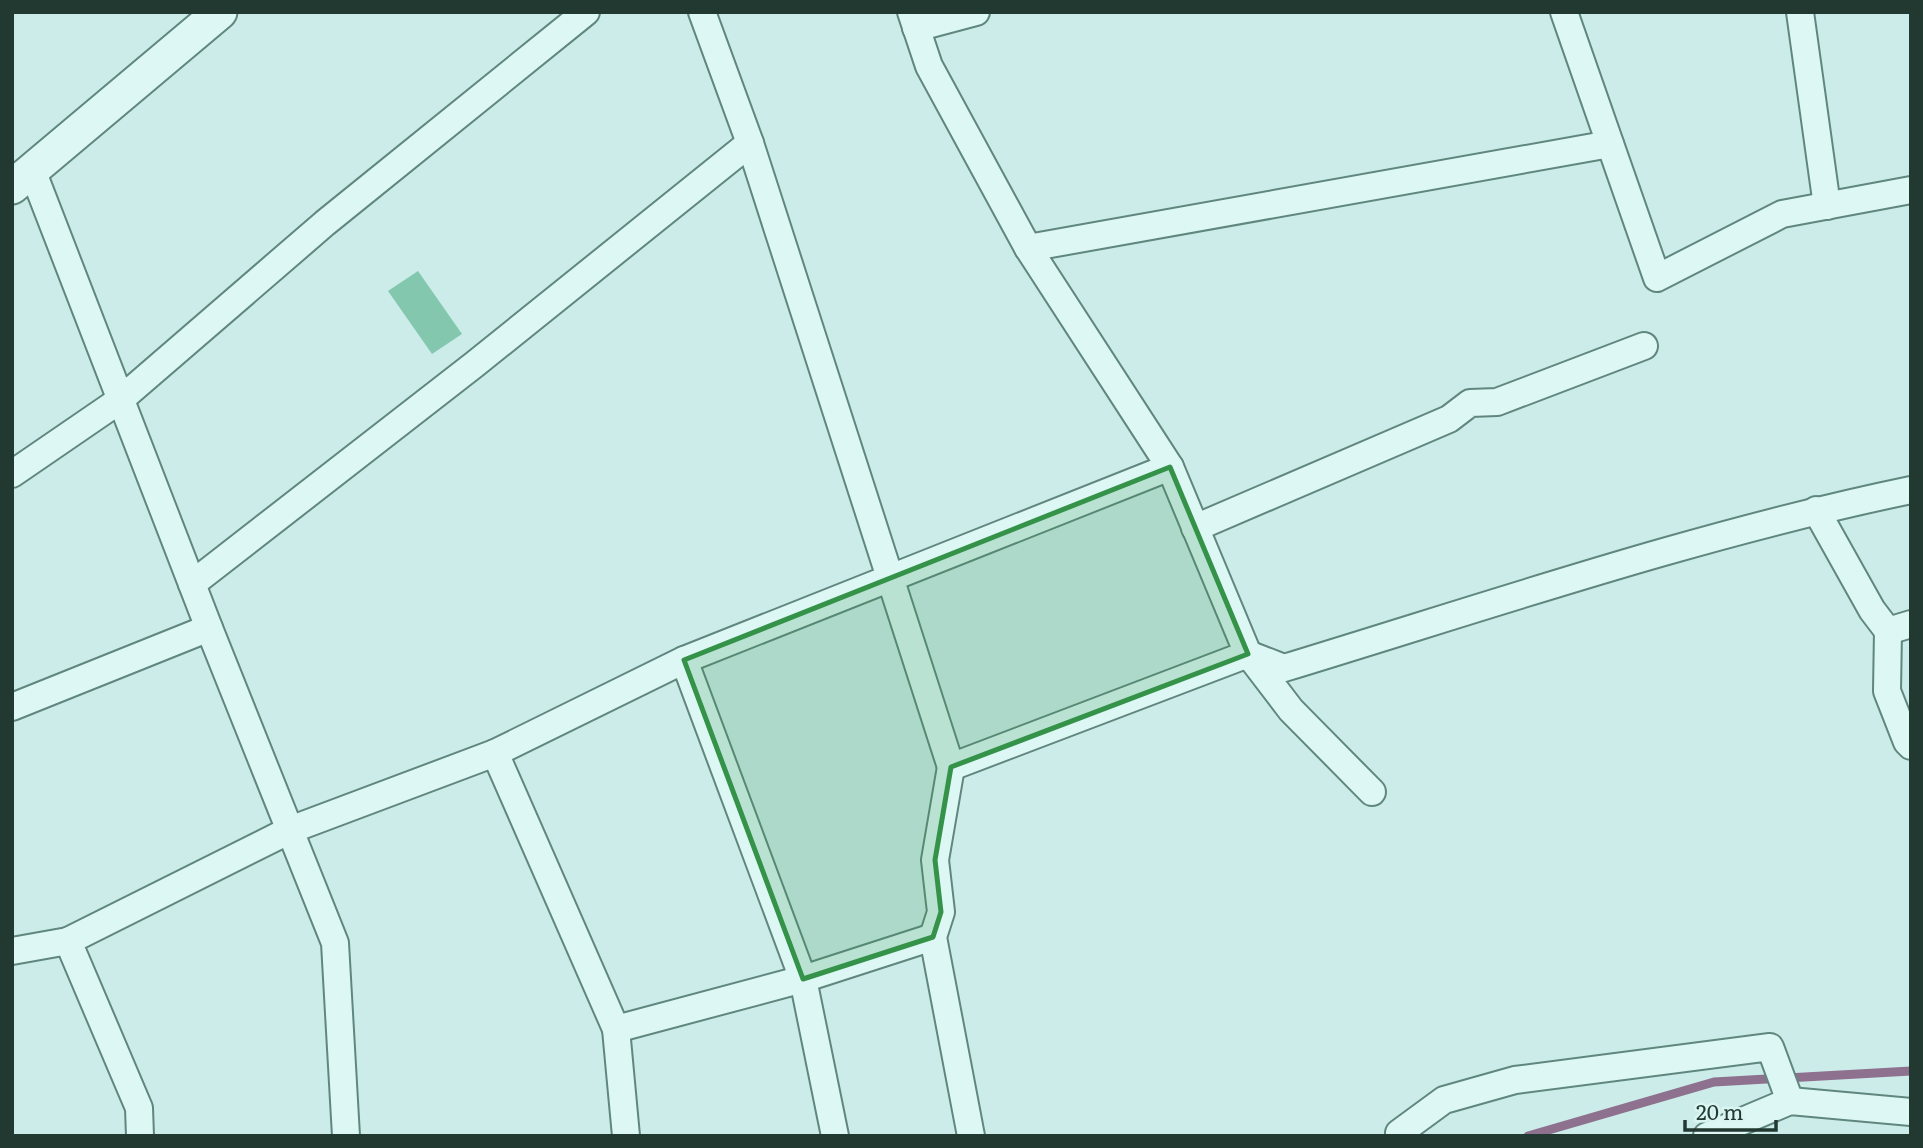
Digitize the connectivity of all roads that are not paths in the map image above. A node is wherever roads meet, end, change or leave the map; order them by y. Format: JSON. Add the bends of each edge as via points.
{"nodes":[{"id":1,"x":220,"y":12,"type":"edge"},
{"id":2,"x":586,"y":12,"type":"edge"},
{"id":3,"x":702,"y":12,"type":"edge"},
{"id":4,"x":976,"y":12,"type":"edge"},
{"id":5,"x":1564,"y":12,"type":"edge"},
{"id":6,"x":1800,"y":12,"type":"edge"},
{"id":7,"x":914,"y":20,"type":"edge"},
{"id":8,"x":750,"y":143,"type":"junction"},
{"id":9,"x":1610,"y":144,"type":"junction"},
{"id":10,"x":22,"y":179,"type":"edge"},
{"id":11,"x":1911,"y":190,"type":"edge"},
{"id":12,"x":1827,"y":206,"type":"junction"},
{"id":13,"x":1028,"y":248,"type":"junction"},
{"id":14,"x":1644,"y":346,"type":"dead end"},
{"id":15,"x":120,"y":400,"type":"junction"},
{"id":16,"x":1170,"y":467,"type":"junction"},
{"id":17,"x":12,"y":474,"type":"edge"},
{"id":18,"x":1911,"y":490,"type":"edge"},
{"id":19,"x":1816,"y":510,"type":"junction"},
{"id":20,"x":1195,"y":528,"type":"junction"},
{"id":21,"x":889,"y":578,"type":"junction"},
{"id":22,"x":192,"y":584,"type":"junction"},
{"id":23,"x":1899,"y":627,"type":"edge"},
{"id":24,"x":209,"y":628,"type":"junction"},
{"id":25,"x":1248,"y":653,"type":"junction"},
{"id":26,"x":684,"y":660,"type":"junction"},
{"id":27,"x":12,"y":707,"type":"edge"},
{"id":28,"x":1911,"y":746,"type":"edge"},
{"id":29,"x":495,"y":752,"type":"junction"},
{"id":30,"x":951,"y":767,"type":"junction"},
{"id":31,"x":1372,"y":792,"type":"dead end"},
{"id":32,"x":290,"y":830,"type":"junction"},
{"id":33,"x":933,"y":937,"type":"junction"},
{"id":34,"x":68,"y":941,"type":"junction"},
{"id":35,"x":12,"y":951,"type":"edge"},
{"id":36,"x":803,"y":979,"type":"junction"},
{"id":37,"x":616,"y":1029,"type":"junction"},
{"id":38,"x":1789,"y":1097,"type":"junction"},
{"id":39,"x":1911,"y":1112,"type":"edge"},
{"id":40,"x":1911,"y":1121,"type":"edge"},
{"id":41,"x":1399,"y":1133,"type":"dead end"},
{"id":42,"x":140,"y":1136,"type":"edge"},
{"id":43,"x":346,"y":1136,"type":"edge"},
{"id":44,"x":626,"y":1136,"type":"edge"},
{"id":45,"x":835,"y":1136,"type":"edge"},
{"id":46,"x":971,"y":1136,"type":"edge"},
{"id":47,"x":1707,"y":1136,"type":"edge"},
{"id":48,"x":1910,"y":1136,"type":"edge"}],
"edges":[{"from":1,"to":10,"type":"street"},
{"from":2,"to":15,"type":"street","via":[[326,223]]},
{"from":3,"to":8,"type":"street"},
{"from":4,"to":7,"type":"street"},
{"from":5,"to":9,"type":"street"},
{"from":6,"to":12,"type":"street"},
{"from":7,"to":13,"type":"street","via":[[929,66]]},
{"from":8,"to":21,"type":"street"},
{"from":8,"to":22,"type":"street"},
{"from":9,"to":12,"type":"street","via":[[1657,278],[1782,214]]},
{"from":9,"to":13,"type":"street"},
{"from":10,"to":15,"type":"street"},
{"from":11,"to":12,"type":"street"},
{"from":13,"to":16,"type":"street"},
{"from":14,"to":20,"type":"street","via":[[1497,402],[1470,403],[1449,419]]},
{"from":15,"to":17,"type":"street"},
{"from":15,"to":22,"type":"street"},
{"from":16,"to":20,"type":"street"},
{"from":16,"to":21,"type":"street"},
{"from":18,"to":19,"type":"street"},
{"from":19,"to":23,"type":"street","via":[[1872,610]]},
{"from":19,"to":25,"type":"street","via":[[1284,668]]},
{"from":20,"to":25,"type":"street"},
{"from":21,"to":26,"type":"street"},
{"from":21,"to":30,"type":"street"},
{"from":22,"to":24,"type":"street"},
{"from":23,"to":28,"type":"street","via":[[1887,691]]},
{"from":24,"to":27,"type":"street"},
{"from":24,"to":32,"type":"street"},
{"from":25,"to":30,"type":"street"},
{"from":25,"to":31,"type":"street","via":[[1291,710]]},
{"from":26,"to":29,"type":"street"},
{"from":26,"to":36,"type":"street"},
{"from":29,"to":32,"type":"street"},
{"from":29,"to":37,"type":"street"},
{"from":30,"to":33,"type":"street","via":[[935,860],[941,912]]},
{"from":32,"to":34,"type":"street"},
{"from":32,"to":43,"type":"street","via":[[335,943]]},
{"from":33,"to":36,"type":"street"},
{"from":33,"to":46,"type":"street"},
{"from":34,"to":35,"type":"street"},
{"from":34,"to":42,"type":"street","via":[[139,1108]]},
{"from":36,"to":37,"type":"street"},
{"from":36,"to":45,"type":"street"},
{"from":37,"to":44,"type":"street"},
{"from":38,"to":39,"type":"street"},
{"from":38,"to":41,"type":"street","via":[[1770,1047],[1515,1080],[1444,1100]]},
{"from":38,"to":47,"type":"street"},
{"from":40,"to":48,"type":"street"}]}
